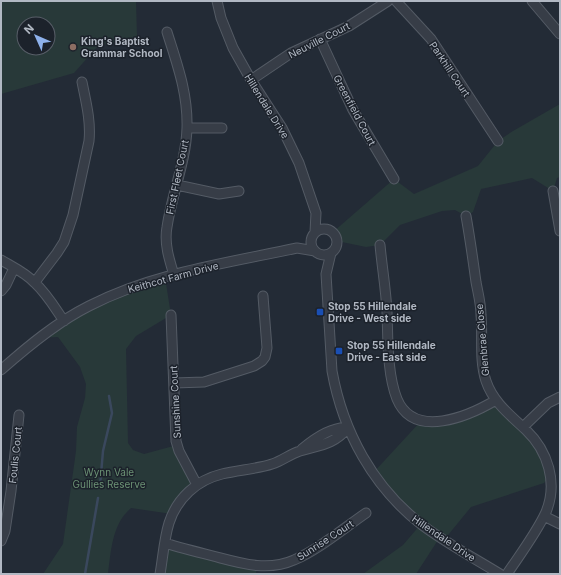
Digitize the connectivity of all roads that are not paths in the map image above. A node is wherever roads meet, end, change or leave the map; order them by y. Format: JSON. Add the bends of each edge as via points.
{"nodes":[{"id":1,"x":217,"y":1,"type":"edge"},
{"id":2,"x":388,"y":1,"type":"edge"},
{"id":3,"x":396,"y":1,"type":"edge"},
{"id":4,"x":532,"y":1,"type":"edge"},
{"id":5,"x":167,"y":32,"type":"dead end"},
{"id":6,"x":560,"y":34,"type":"edge"},
{"id":7,"x":320,"y":39,"type":"junction"},
{"id":8,"x":251,"y":80,"type":"junction"},
{"id":9,"x":82,"y":82,"type":"dead end"},
{"id":10,"x":187,"y":128,"type":"junction"},
{"id":11,"x":222,"y":128,"type":"dead end"},
{"id":12,"x":498,"y":141,"type":"dead end"},
{"id":13,"x":394,"y":179,"type":"dead end"},
{"id":14,"x":177,"y":185,"type":"junction"},
{"id":15,"x":239,"y":191,"type":"dead end"},
{"id":16,"x":553,"y":191,"type":"dead end"},
{"id":17,"x":316,"y":213,"type":"junction"},
{"id":18,"x":466,"y":216,"type":"dead end"},
{"id":19,"x":326,"y":229,"type":"junction"},
{"id":20,"x":560,"y":231,"type":"edge"},
{"id":21,"x":313,"y":235,"type":"junction"},
{"id":22,"x":380,"y":245,"type":"dead end"},
{"id":23,"x":297,"y":248,"type":"junction"},
{"id":24,"x":316,"y":252,"type":"junction"},
{"id":25,"x":330,"y":253,"type":"junction"},
{"id":26,"x":1,"y":260,"type":"edge"},
{"id":27,"x":14,"y":268,"type":"junction"},
{"id":28,"x":326,"y":274,"type":"junction"},
{"id":29,"x":174,"y":275,"type":"junction"},
{"id":30,"x":35,"y":282,"type":"junction"},
{"id":31,"x":1,"y":291,"type":"edge"},
{"id":32,"x":263,"y":296,"type":"dead end"},
{"id":33,"x":171,"y":315,"type":"dead end"},
{"id":34,"x":64,"y":320,"type":"junction"},
{"id":35,"x":1,"y":370,"type":"edge"},
{"id":36,"x":174,"y":383,"type":"junction"},
{"id":37,"x":560,"y":397,"type":"edge"},
{"id":38,"x":496,"y":400,"type":"junction"},
{"id":39,"x":19,"y":415,"type":"dead end"},
{"id":40,"x":523,"y":427,"type":"junction"},
{"id":41,"x":348,"y":428,"type":"junction"},
{"id":42,"x":198,"y":484,"type":"junction"},
{"id":43,"x":366,"y":513,"type":"dead end"},
{"id":44,"x":544,"y":516,"type":"junction"},
{"id":45,"x":560,"y":524,"type":"edge"},
{"id":46,"x":1,"y":541,"type":"edge"},
{"id":47,"x":165,"y":543,"type":"junction"},
{"id":48,"x":256,"y":570,"type":"edge"},
{"id":49,"x":160,"y":574,"type":"edge"},
{"id":50,"x":500,"y":574,"type":"edge"},
{"id":51,"x":507,"y":574,"type":"edge"}],
"edges":[{"from":1,"to":8,"type":"street","name":"Hillendale Drive","via":[[231,43]]},
{"from":2,"to":7,"type":"street","name":"Neuville Court","via":[[349,26]]},
{"from":3,"to":12,"type":"street","name":"Parkhill Court","via":[[431,39]]},
{"from":4,"to":6,"type":"street"},
{"from":5,"to":10,"type":"street","name":"First Fleet Court","via":[[184,87]]},
{"from":7,"to":8,"type":"street","name":"Neuville Court","via":[[292,53]]},
{"from":7,"to":13,"type":"street","name":"Greenfield Court","via":[[353,110]]},
{"from":8,"to":17,"type":"street","name":"Hillendale Drive","via":[[291,144]]},
{"from":9,"to":30,"type":"street","via":[[90,130],[72,215],[58,253]]},
{"from":10,"to":11,"type":"street"},
{"from":10,"to":14,"type":"street","name":"First Fleet Court"},
{"from":14,"to":15,"type":"street","via":[[220,194]]},
{"from":14,"to":29,"type":"street","name":"First Fleet Court","via":[[166,227],[167,253]]},
{"from":16,"to":20,"type":"street"},
{"from":17,"to":19,"type":"street","name":"Hillendale Drive"},
{"from":17,"to":21,"type":"street","name":"Hillendale Drive"},
{"from":18,"to":38,"type":"street","name":"Glenbrae Close","via":[[481,314],[484,371]]},
{"from":19,"to":21,"type":"street"},
{"from":19,"to":25,"type":"street","via":[[333,232],[337,242]]},
{"from":21,"to":23,"type":"street","name":"Keithcot Farm Drive"},
{"from":21,"to":24,"type":"street","via":[[311,245]]},
{"from":22,"to":38,"type":"street","via":[[387,310],[389,363],[400,405],[413,417],[431,422],[464,416]]},
{"from":23,"to":24,"type":"street","name":"Keithcot Farm Drive"},
{"from":23,"to":29,"type":"street","name":"Keithcot Farm Drive"},
{"from":24,"to":25,"type":"street"},
{"from":24,"to":28,"type":"street","name":"Hillendale Drive"},
{"from":25,"to":28,"type":"street","name":"Hillendale Drive"},
{"from":26,"to":27,"type":"street"},
{"from":27,"to":30,"type":"street"},
{"from":27,"to":31,"type":"street"},
{"from":28,"to":41,"type":"street","name":"Hillendale Drive","via":[[332,371],[338,401]]},
{"from":29,"to":34,"type":"street","name":"Keithcot Farm Drive","via":[[123,290]]},
{"from":30,"to":34,"type":"street"},
{"from":32,"to":36,"type":"street","via":[[267,348],[262,361],[213,380]]},
{"from":33,"to":36,"type":"street","name":"Sunshine Court"},
{"from":34,"to":35,"type":"street","name":"Keithcot Farm Drive","via":[[28,346]]},
{"from":36,"to":42,"type":"street","name":"Sunshine Court","via":[[178,451]]},
{"from":37,"to":40,"type":"street","via":[[548,403]]},
{"from":38,"to":40,"type":"street","name":"Glenbrae Close"},
{"from":39,"to":46,"type":"street","name":"Foulis Court","via":[[11,491]]},
{"from":40,"to":44,"type":"street","name":"Glenbrae Close","via":[[544,453],[550,472],[550,500]]},
{"from":41,"to":42,"type":"street","via":[[341,436],[327,443],[300,451],[273,464],[214,476]]},
{"from":41,"to":50,"type":"street","name":"Hillendale Drive","via":[[369,467],[399,505],[430,531]]},
{"from":42,"to":47,"type":"street","via":[[177,504]]},
{"from":43,"to":48,"type":"street","name":"Sunrise Court","via":[[307,554],[293,561]]},
{"from":44,"to":45,"type":"street"},
{"from":44,"to":51,"type":"street","name":"Glenbrae Close"},
{"from":47,"to":48,"type":"street","name":"Sunrise Court"},
{"from":47,"to":49,"type":"street"}]}
